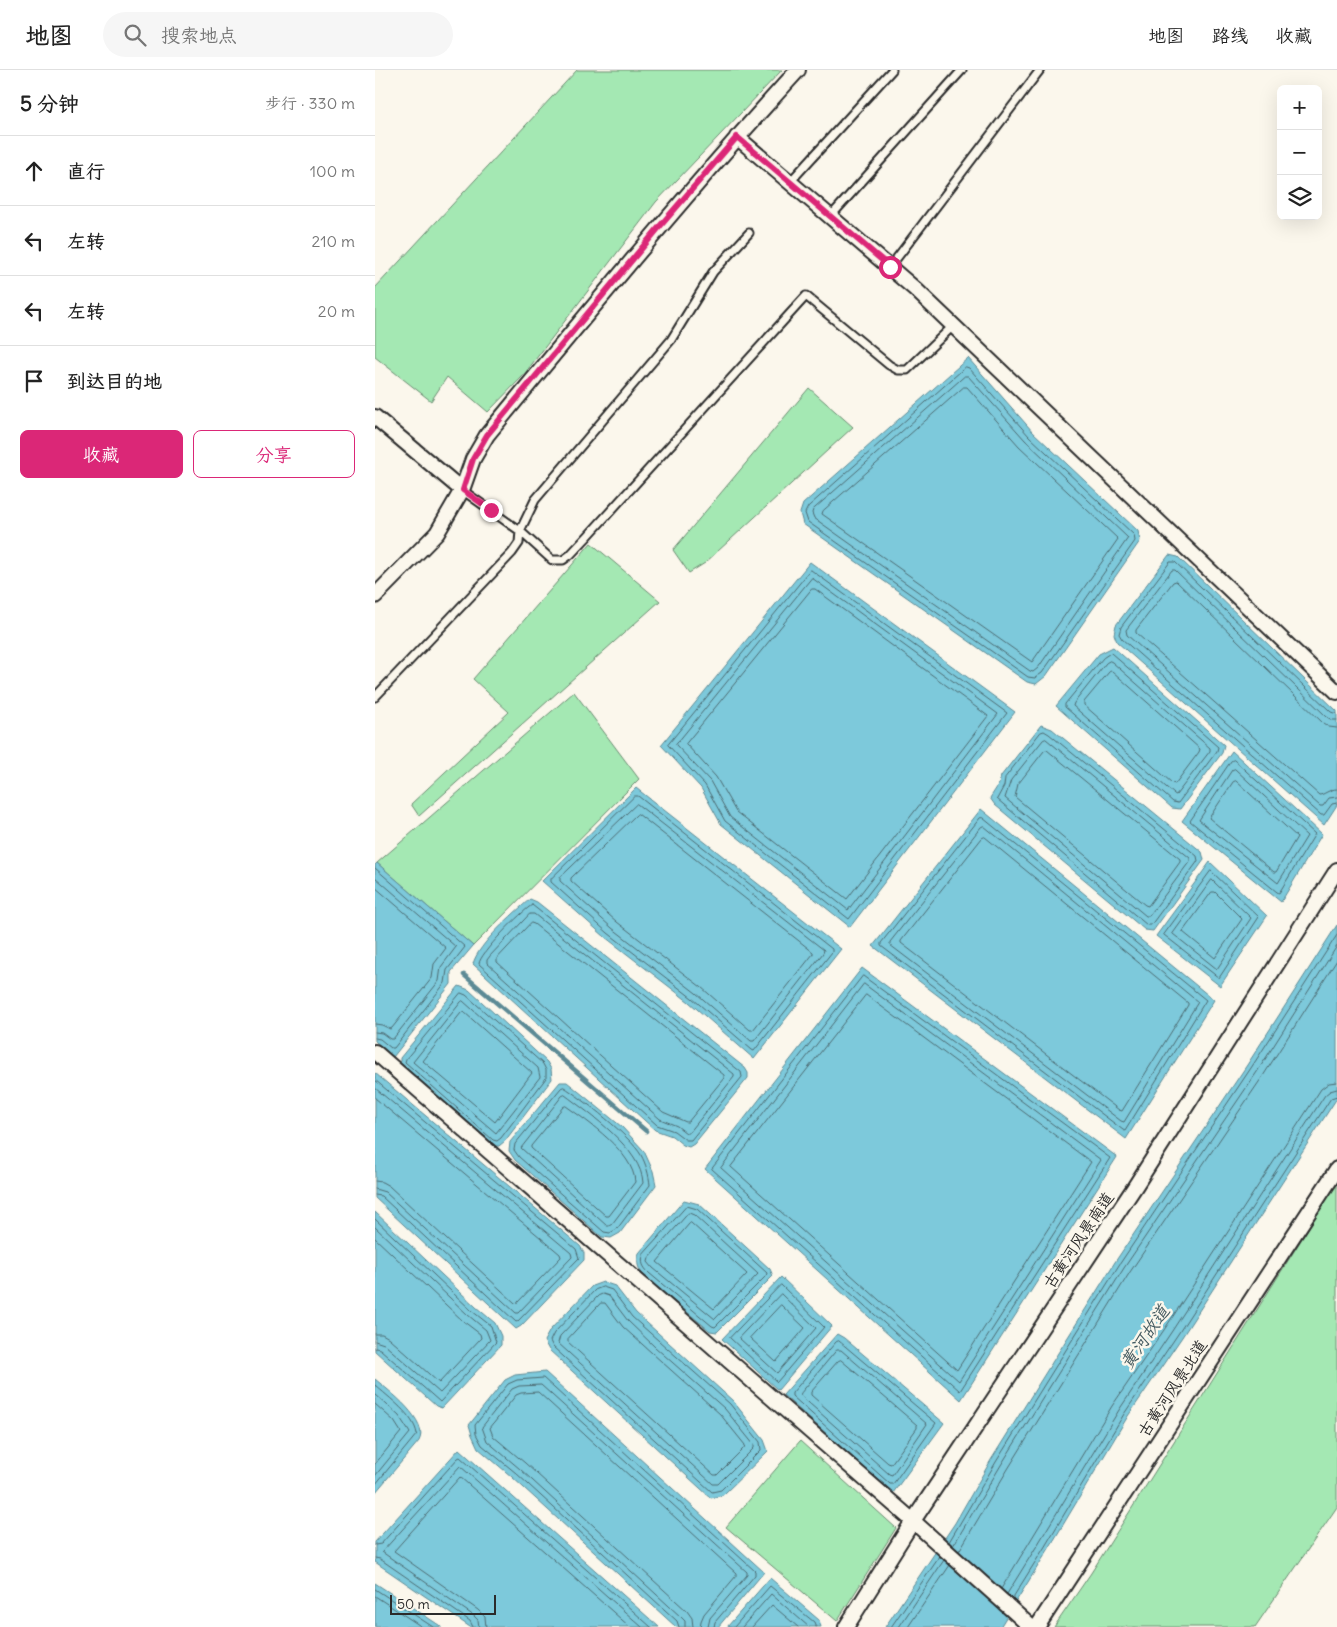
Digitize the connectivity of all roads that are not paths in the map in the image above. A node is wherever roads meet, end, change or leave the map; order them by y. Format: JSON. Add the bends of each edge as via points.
{"nodes":[{"id":1,"x":798,"y":70,"type":"edge"},
{"id":2,"x":891,"y":70,"type":"edge"},
{"id":3,"x":962,"y":70,"type":"edge"},
{"id":4,"x":1041,"y":70,"type":"edge"},
{"id":5,"x":737,"y":137,"type":"junction"},
{"id":6,"x":790,"y":182,"type":"junction"},
{"id":7,"x":831,"y":217,"type":"junction"},
{"id":8,"x":749,"y":233,"type":"dead end"},
{"id":9,"x":890,"y":267,"type":"junction"},
{"id":10,"x":954,"y":325,"type":"junction"},
{"id":11,"x":375,"y":417,"type":"edge"},
{"id":12,"x":463,"y":490,"type":"junction"},
{"id":13,"x":520,"y":531,"type":"junction"},
{"id":14,"x":375,"y":596,"type":"edge"},
{"id":15,"x":1337,"y":692,"type":"edge"},
{"id":16,"x":375,"y":697,"type":"edge"},
{"id":17,"x":1337,"y":870,"type":"edge"},
{"id":18,"x":375,"y":1052,"type":"edge"},
{"id":19,"x":1337,"y":1169,"type":"edge"},
{"id":20,"x":913,"y":1521,"type":"junction"},
{"id":21,"x":846,"y":1627,"type":"edge"},
{"id":22,"x":1031,"y":1627,"type":"edge"},
{"id":23,"x":1037,"y":1627,"type":"edge"}],
"edges":[{"from":1,"to":5,"type":"street"},
{"from":2,"to":6,"type":"lane"},
{"from":3,"to":7,"type":"lane"},
{"from":4,"to":9,"type":"lane"},
{"from":5,"to":6,"type":"street"},
{"from":5,"to":12,"type":"street","via":[[487,435],[473,459]]},
{"from":6,"to":7,"type":"street"},
{"from":7,"to":9,"type":"street"},
{"from":8,"to":13,"type":"lane","via":[[713,272],[671,340],[535,500]]},
{"from":9,"to":10,"type":"street"},
{"from":10,"to":13,"type":"lane","via":[[907,370],[898,370],[806,296],[570,555],[563,560],[552,560]]},
{"from":10,"to":15,"type":"street"},
{"from":11,"to":12,"type":"street"},
{"from":12,"to":13,"type":"lane"},
{"from":12,"to":14,"type":"street","via":[[437,533]]},
{"from":13,"to":16,"type":"lane","via":[[519,543],[512,553]]},
{"from":17,"to":20,"type":"street","name":"古黄河风景南道","via":[[1134,1188]]},
{"from":18,"to":20,"type":"street"},
{"from":19,"to":23,"type":"street","name":"古黄河风景北道"},
{"from":20,"to":21,"type":"street","name":"古黄河风景南道"},
{"from":20,"to":22,"type":"street"}]}
